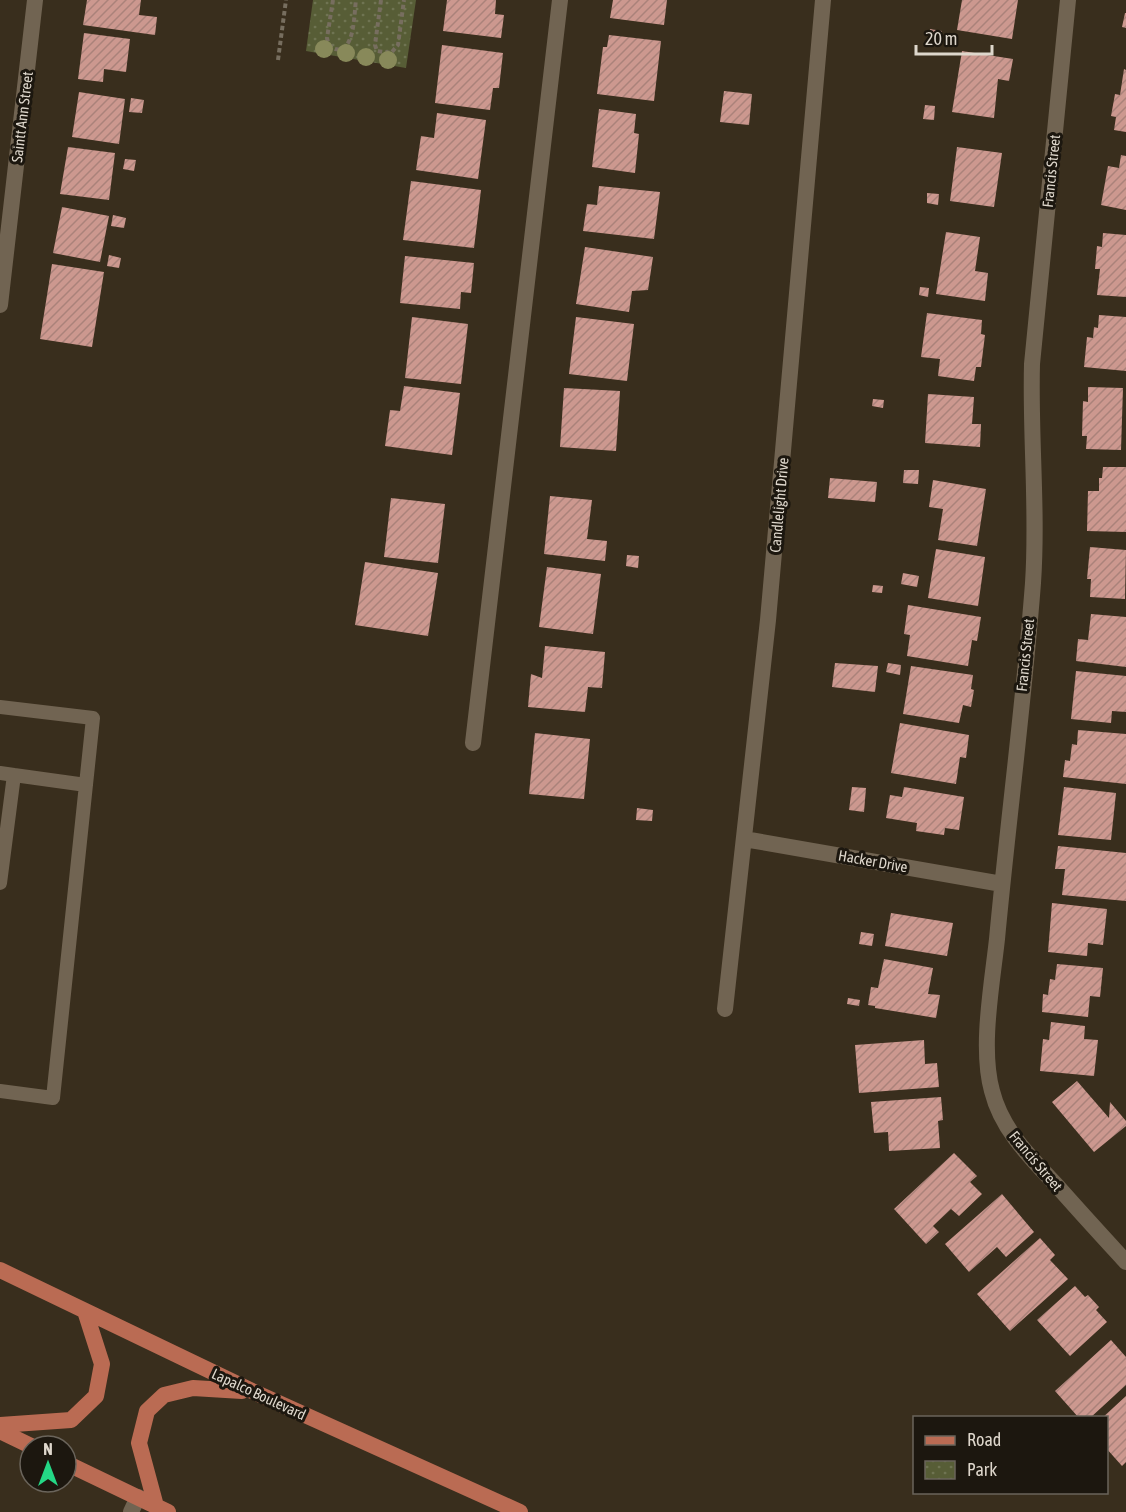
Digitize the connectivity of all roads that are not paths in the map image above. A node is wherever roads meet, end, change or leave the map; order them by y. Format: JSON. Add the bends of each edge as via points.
{"nodes":[{"id":1,"x":36,"y":0,"type":"edge"},
{"id":2,"x":560,"y":0,"type":"edge"},
{"id":3,"x":823,"y":0,"type":"edge"},
{"id":4,"x":1068,"y":0,"type":"edge"},
{"id":5,"x":0,"y":305,"type":"edge"},
{"id":6,"x":0,"y":707,"type":"edge"},
{"id":7,"x":473,"y":743,"type":"dead end"},
{"id":8,"x":7,"y":774,"type":"edge"},
{"id":9,"x":86,"y":785,"type":"junction"},
{"id":10,"x":744,"y":839,"type":"junction"},
{"id":11,"x":0,"y":883,"type":"edge"},
{"id":12,"x":1002,"y":884,"type":"junction"},
{"id":13,"x":724,"y":1009,"type":"dead end"},
{"id":14,"x":0,"y":1091,"type":"edge"},
{"id":15,"x":1126,"y":1263,"type":"edge"},
{"id":16,"x":0,"y":1270,"type":"edge"},
{"id":17,"x":85,"y":1311,"type":"junction"},
{"id":18,"x":252,"y":1391,"type":"junction"},
{"id":19,"x":0,"y":1425,"type":"edge"},
{"id":20,"x":0,"y":1431,"type":"edge"},
{"id":21,"x":18,"y":1440,"type":"edge"},
{"id":22,"x":78,"y":1470,"type":"edge"},
{"id":23,"x":134,"y":1505,"type":"edge"},
{"id":24,"x":162,"y":1509,"type":"edge"},
{"id":25,"x":520,"y":1512,"type":"edge"}],
"edges":[{"from":1,"to":5,"type":"street","name":"Saintt Ann Street"},
{"from":2,"to":7,"type":"street"},
{"from":3,"to":10,"type":"street","name":"Candlelight Drive","via":[[768,620]]},
{"from":4,"to":12,"type":"street","name":"Francis Street","via":[[1032,364],[1033,573]]},
{"from":6,"to":9,"type":"lane","via":[[93,718]]},
{"from":8,"to":9,"type":"lane"},
{"from":8,"to":11,"type":"lane"},
{"from":9,"to":14,"type":"lane","via":[[53,1098]]},
{"from":10,"to":12,"type":"street","name":"Hacker Drive"},
{"from":10,"to":13,"type":"street","name":"Candlelight Drive"},
{"from":12,"to":15,"type":"street","name":"Francis Street","via":[[988,1034],[991,1091],[1001,1118],[1018,1143]]},
{"from":16,"to":17,"type":"main road","name":"Lapalco Boulevard"},
{"from":17,"to":18,"type":"main road","name":"Lapalco Boulevard"},
{"from":17,"to":19,"type":"main road","via":[[102,1364],[96,1396],[71,1420]]},
{"from":18,"to":24,"type":"main road","via":[[193,1388],[165,1395],[147,1411],[139,1443]]},
{"from":18,"to":25,"type":"main road","name":"Lapalco Boulevard"},
{"from":20,"to":21,"type":"main road"},
{"from":22,"to":23,"type":"main road"},
{"from":23,"to":24,"type":"main road"}]}
